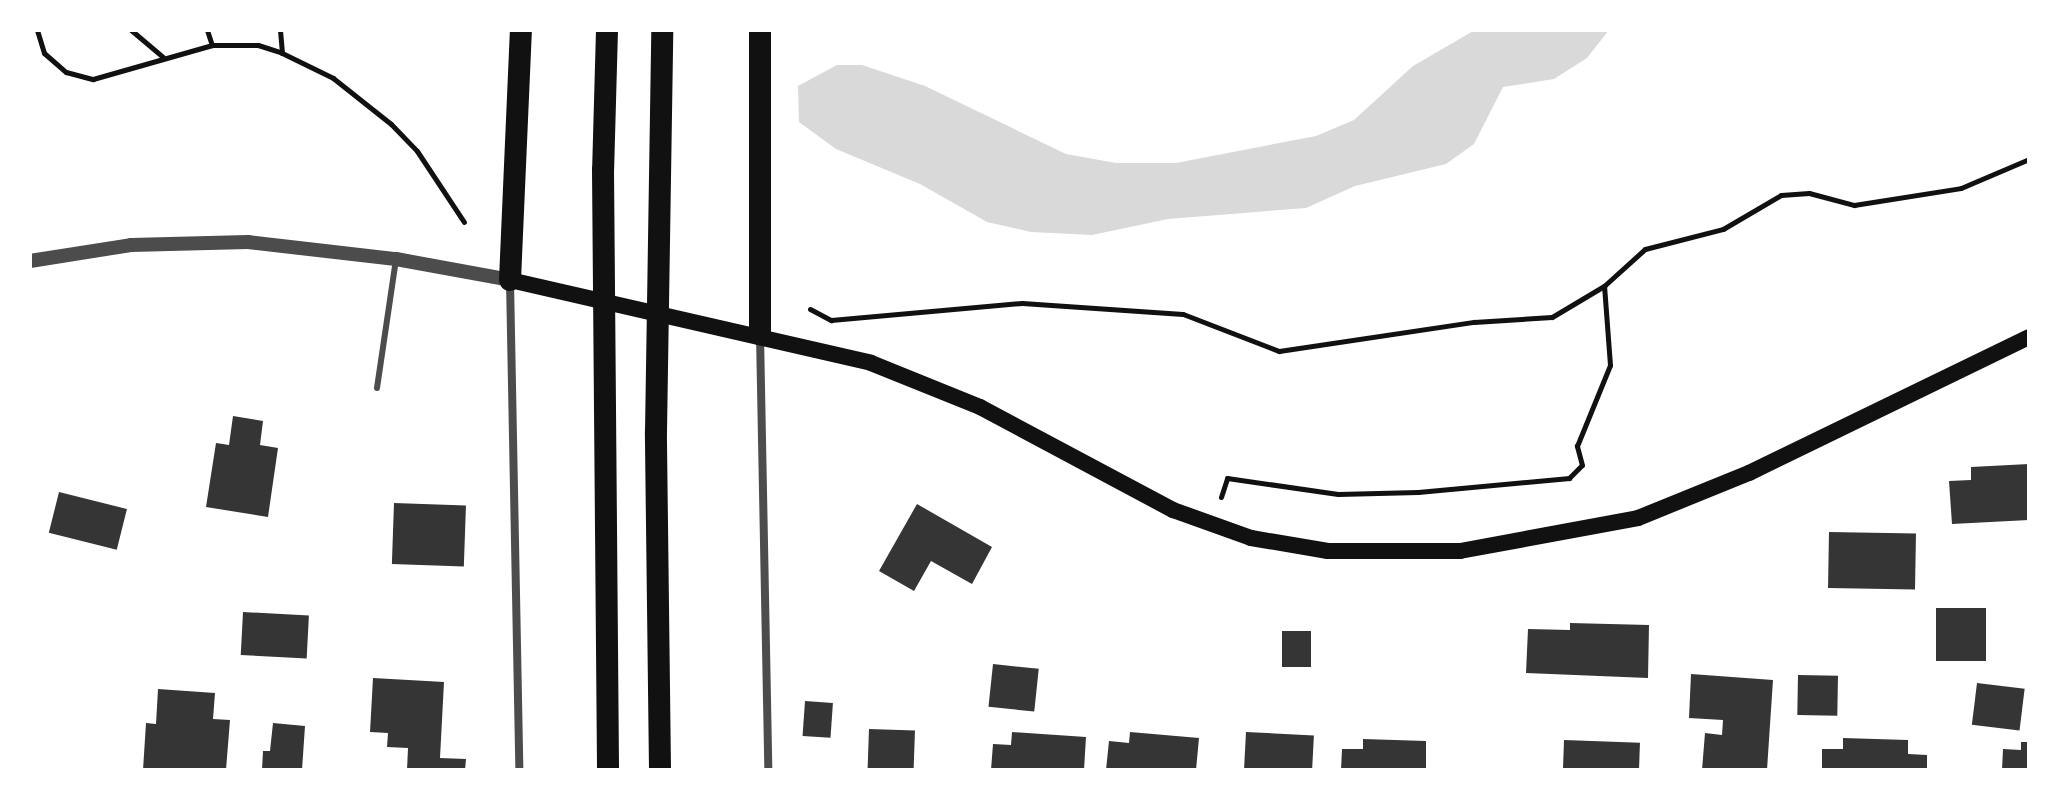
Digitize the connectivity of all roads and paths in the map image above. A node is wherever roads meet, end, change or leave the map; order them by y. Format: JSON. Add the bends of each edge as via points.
{"nodes":[{"id":1,"x":37,"y":30,"type":"edge"},
{"id":2,"x":131,"y":30,"type":"edge"},
{"id":3,"x":207,"y":30,"type":"edge"},
{"id":4,"x":213,"y":30,"type":"edge"},
{"id":5,"x":280,"y":30,"type":"edge"},
{"id":6,"x":521,"y":30,"type":"edge"},
{"id":7,"x":607,"y":30,"type":"edge"},
{"id":8,"x":662,"y":30,"type":"edge"},
{"id":9,"x":760,"y":30,"type":"edge"},
{"id":10,"x":212,"y":45,"type":"junction"},
{"id":11,"x":282,"y":53,"type":"junction"},
{"id":12,"x":163,"y":57,"type":"junction"},
{"id":13,"x":2029,"y":159,"type":"edge"},
{"id":14,"x":464,"y":222,"type":"dead end"},
{"id":15,"x":396,"y":259,"type":"junction"},
{"id":16,"x":30,"y":261,"type":"edge"},
{"id":17,"x":510,"y":280,"type":"junction"},
{"id":18,"x":1604,"y":286,"type":"junction"},
{"id":19,"x":810,"y":309,"type":"dead end"},
{"id":20,"x":760,"y":334,"type":"junction"},
{"id":21,"x":2029,"y":337,"type":"edge"},
{"id":22,"x":377,"y":388,"type":"dead end"},
{"id":23,"x":1212,"y":526,"type":"junction"},
{"id":24,"x":519,"y":770,"type":"edge"},
{"id":25,"x":608,"y":770,"type":"edge"},
{"id":26,"x":660,"y":770,"type":"edge"},
{"id":27,"x":768,"y":770,"type":"edge"}],
"edges":[{"from":1,"to":12,"type":"path","via":[[44,53],[66,72],[93,79],[127,73]]},
{"from":2,"to":12,"type":"path"},
{"from":3,"to":10,"type":"path"},
{"from":4,"to":10,"type":"path"},
{"from":5,"to":11,"type":"path"},
{"from":6,"to":17,"type":"highway"},
{"from":7,"to":25,"type":"highway","via":[[603,170]]},
{"from":8,"to":26,"type":"highway","via":[[656,432]]},
{"from":9,"to":20,"type":"highway"},
{"from":10,"to":11,"type":"path","via":[[258,45]]},
{"from":10,"to":12,"type":"path"},
{"from":11,"to":14,"type":"path","via":[[333,78],[391,124],[417,151]]},
{"from":13,"to":18,"type":"path","via":[[1961,188],[1854,205],[1809,193],[1781,195],[1723,229],[1645,249]]},
{"from":15,"to":16,"type":"street","via":[[285,244],[208,241],[119,246]]},
{"from":15,"to":17,"type":"street"},
{"from":15,"to":22,"type":"lane"},
{"from":17,"to":20,"type":"main road"},
{"from":17,"to":24,"type":"street"},
{"from":18,"to":19,"type":"path","via":[[1552,317],[1474,322],[1279,351],[1183,314],[1022,303],[831,320]]},
{"from":18,"to":23,"type":"path","via":[[1610,365],[1577,446],[1582,465],[1569,478],[1338,494],[1227,478]]},
{"from":20,"to":23,"type":"main road","via":[[871,363],[944,390]]},
{"from":20,"to":27,"type":"street"},
{"from":21,"to":23,"type":"main road","via":[[1713,489],[1595,530],[1460,551],[1384,553],[1290,546]]}]}
